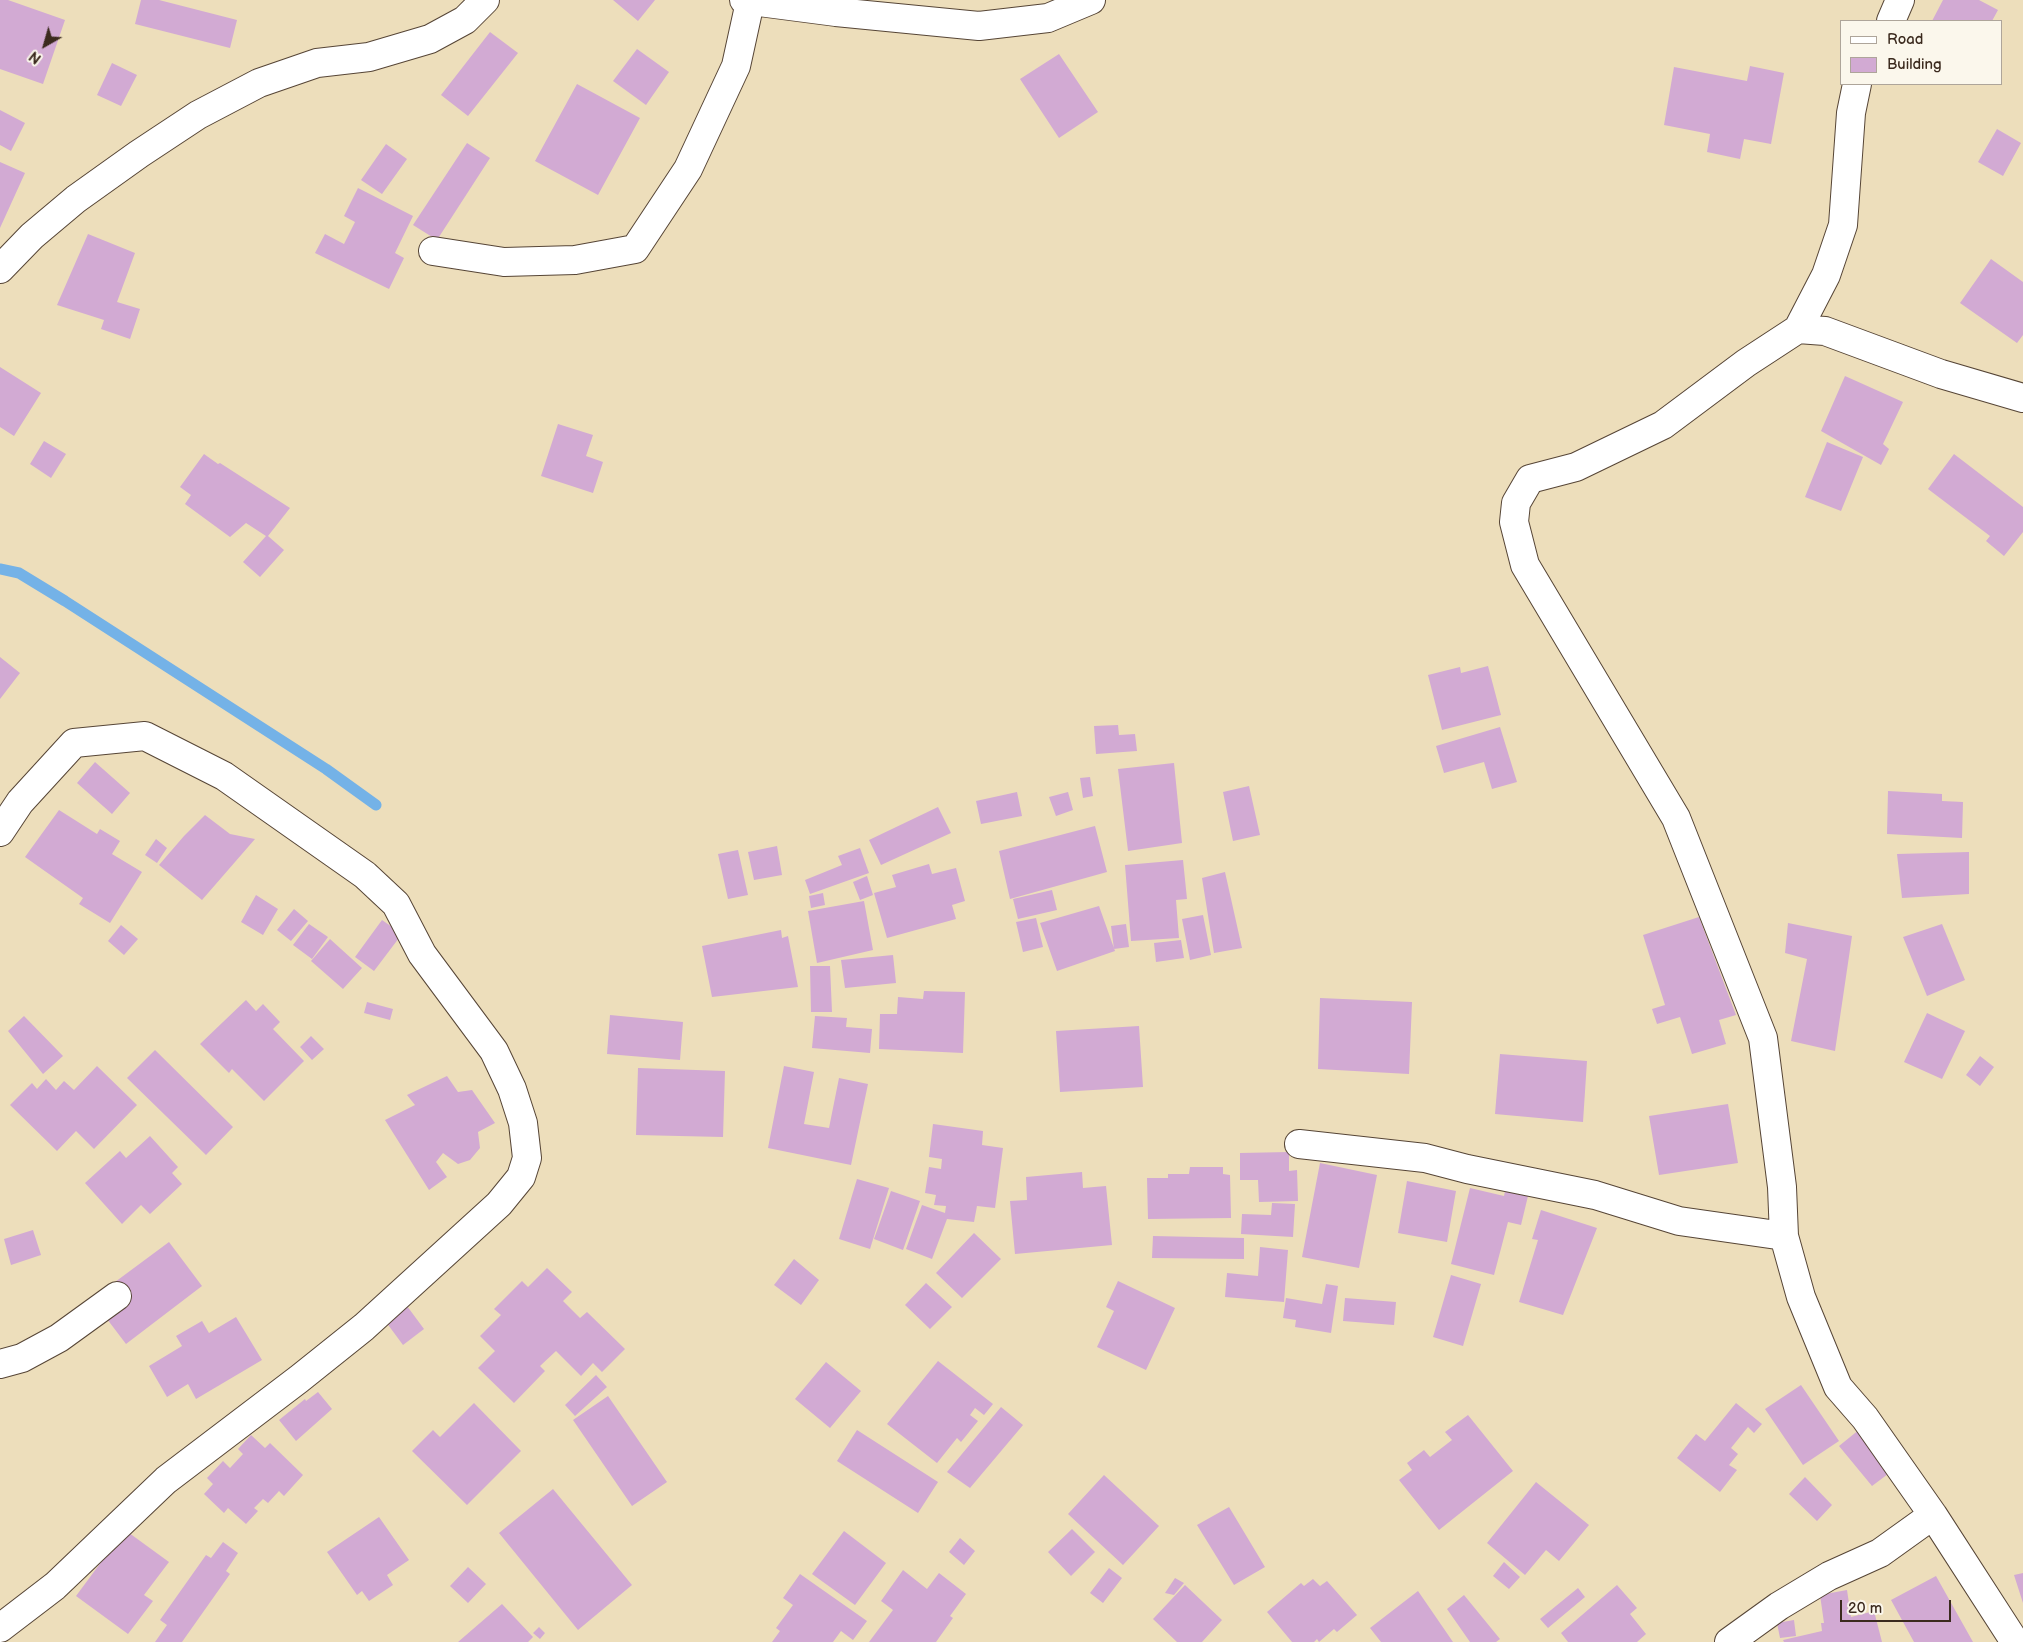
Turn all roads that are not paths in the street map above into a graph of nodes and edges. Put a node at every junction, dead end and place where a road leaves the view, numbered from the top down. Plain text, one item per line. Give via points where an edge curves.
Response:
1 (485, 0) edge
2 (1091, 0) edge
3 (1900, 0) edge
4 (747, 1) edge
5 (1891, 20) edge
6 (1857, 85) edge
7 (433, 251) dead end
8 (0, 269) edge
9 (1798, 329) junction
10 (2023, 398) edge
11 (0, 832) edge
12 (1299, 1144) dead end
13 (1784, 1236) junction
14 (117, 1296) dead end
15 (0, 1364) edge
16 (1933, 1514) junction
17 (0, 1628) edge
18 (1729, 1642) edge
19 (2015, 1642) edge

1 - 8 street via 465,20 430,39 369,57 317,63 259,83 198,115 76,199 32,236
2 - 4 street via 1048,18 978,26
3 - 5 street
4 - 7 street via 736,66 688,169 635,248 575,260 504,262
6 - 9 street via 1851,113 1843,225 1826,275
9 - 10 street via 1826,331 1941,374
9 - 13 street via 1663,425 1576,467 1530,479 1516,503 1514,522 1526,565 1676,818 1763,1038 1782,1187
11 - 17 street via 20,802 74,743 145,736 224,776 365,875 396,904 422,954 494,1051 512,1089 523,1124 527,1158 521,1177 499,1204 364,1327 166,1480 55,1586
12 - 13 street via 1425,1158 1595,1195 1679,1221
13 - 16 street via 1801,1297 1838,1387 1866,1418
14 - 15 street via 59,1338 22,1358
16 - 18 street via 1880,1554 1829,1576 1779,1606
16 - 19 street

